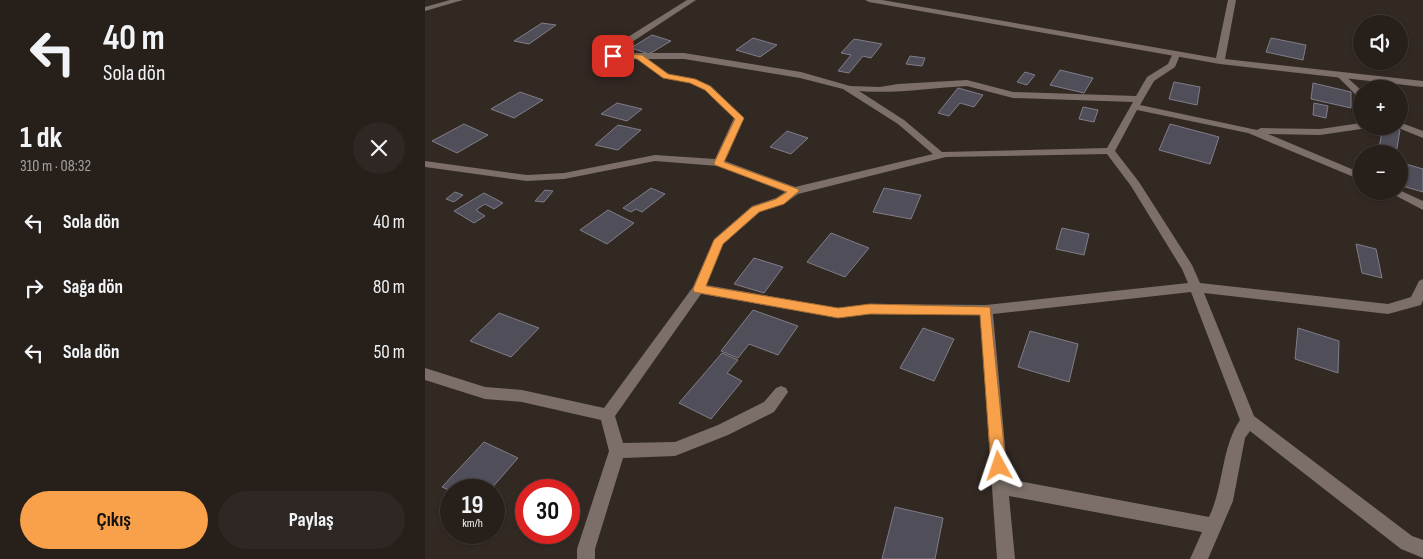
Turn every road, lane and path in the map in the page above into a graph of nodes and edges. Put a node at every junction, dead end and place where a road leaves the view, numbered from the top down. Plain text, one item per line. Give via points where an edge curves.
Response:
1 (459, 0) edge
2 (693, 0) edge
3 (869, 0) edge
4 (1232, 0) edge
5 (425, 9) edge
6 (1176, 55) junction
7 (639, 56) junction
8 (1220, 61) junction
9 (1341, 75) junction
10 (1423, 84) edge
11 (846, 87) junction
12 (1353, 87) edge
13 (1137, 103) junction
14 (1353, 127) edge
15 (1408, 129) edge
16 (1251, 131) junction
17 (1423, 135) edge
18 (1109, 151) junction
19 (940, 155) junction
20 (719, 163) junction
21 (425, 164) edge
22 (1353, 174) edge
23 (795, 191) junction
24 (1408, 199) edge
25 (1423, 206) edge
26 (1423, 284) edge
27 (1194, 287) junction
28 (699, 289) junction
29 (986, 310) junction
30 (425, 374) edge
31 (781, 392) dead end
32 (607, 415) junction
33 (1248, 421) junction
34 (617, 452) junction
35 (1000, 486) junction
36 (1214, 526) junction
37 (1423, 549) edge
38 (586, 559) edge
39 (1006, 559) edge
40 (1199, 559) edge

1 - 5 street
2 - 7 street via 623,44 613,56
3 - 6 street
4 - 8 street
6 - 8 street
6 - 13 street via 1172,65 1150,79
7 - 11 street via 684,56 801,75
7 - 20 street via 666,76 692,81 707,88 739,118
8 - 9 street
9 - 10 street
9 - 12 street
11 - 13 street via 880,90 967,84 1013,95
11 - 19 street via 901,122
13 - 16 street
13 - 18 street
14 - 16 street via 1320,132
15 - 17 street
16 - 22 street
18 - 19 street
18 - 27 street via 1135,184 1187,268
19 - 23 street
20 - 21 street via 655,158 564,176 527,178
20 - 23 street
23 - 28 street via 780,201 756,209 718,242
24 - 25 street
26 - 27 street via 1416,301 1388,309
27 - 29 street
27 - 33 street
28 - 29 street via 838,313 870,309
28 - 32 street
29 - 35 street
30 - 32 street via 485,393 522,396
31 - 34 street via 769,407 675,449
32 - 34 street
33 - 36 street via 1238,436 1225,500
33 - 37 street via 1407,543
34 - 38 street via 586,549
35 - 36 street
35 - 39 street
36 - 40 street

